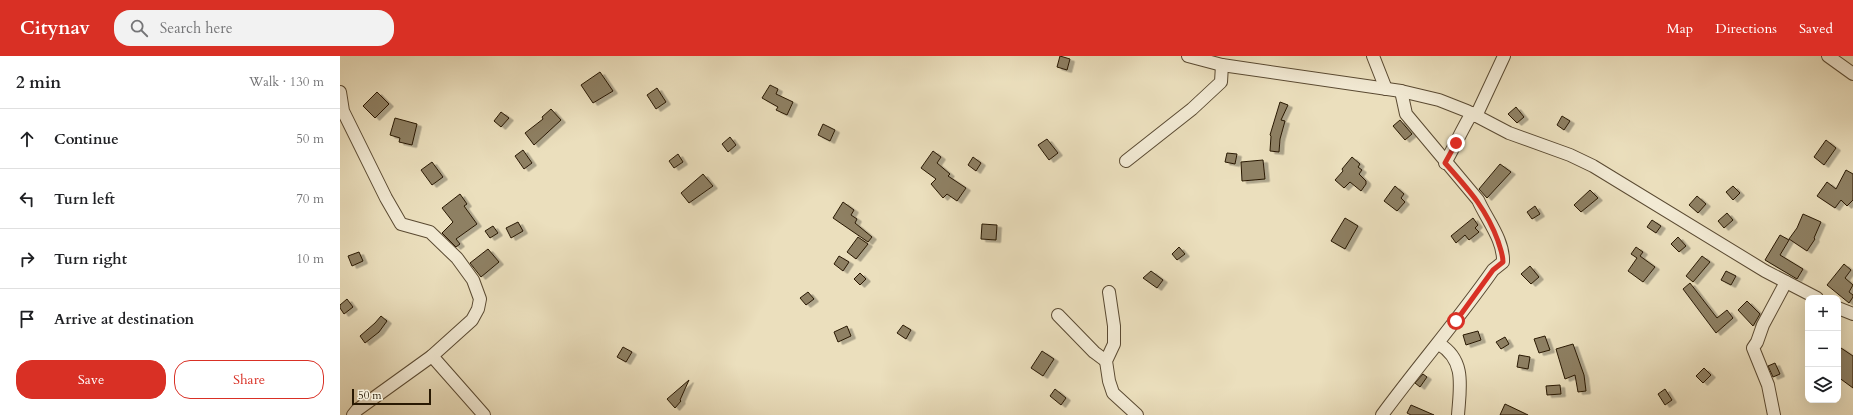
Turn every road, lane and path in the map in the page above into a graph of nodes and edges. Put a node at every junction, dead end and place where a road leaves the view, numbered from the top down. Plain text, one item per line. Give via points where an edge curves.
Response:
1 (1188, 56) edge
2 (1373, 56) edge
3 (1504, 56) edge
4 (1828, 56) edge
5 (1222, 65) junction
6 (1853, 74) edge
7 (1386, 89) junction
8 (1401, 91) junction
9 (340, 92) edge
10 (1474, 114) junction
11 (1126, 161) dead end
12 (1445, 163) junction
13 (1786, 282) junction
14 (1109, 292) dead end
15 (1811, 295) edge
16 (1841, 309) edge
17 (1853, 314) edge
18 (1058, 315) dead end
19 (1439, 344) junction
20 (432, 356) junction
21 (1106, 361) junction
22 (354, 415) edge
23 (484, 415) edge
24 (1137, 415) edge
25 (1382, 415) edge
26 (1458, 415) edge
27 (1774, 415) edge

1 - 5 street
2 - 7 street
3 - 10 street
4 - 6 street
5 - 7 street
5 - 11 street via 1221,82 1192,109
7 - 8 street
8 - 10 street via 1439,100
8 - 12 street via 1406,114
9 - 20 street via 343,111 401,224 430,232 457,258 473,280 478,293 478,309 472,320
10 - 12 street via 1460,131
10 - 13 street via 1509,133 1593,166
12 - 19 street via 1478,200 1491,222 1503,254 1503,262 1493,270
13 - 15 street
13 - 27 street via 1753,348 1768,385
14 - 21 street via 1114,344
16 - 17 street
18 - 21 street
19 - 25 street
19 - 26 street via 1449,350 1457,360 1460,385
20 - 22 street via 357,410
20 - 23 street
21 - 24 street via 1113,393

